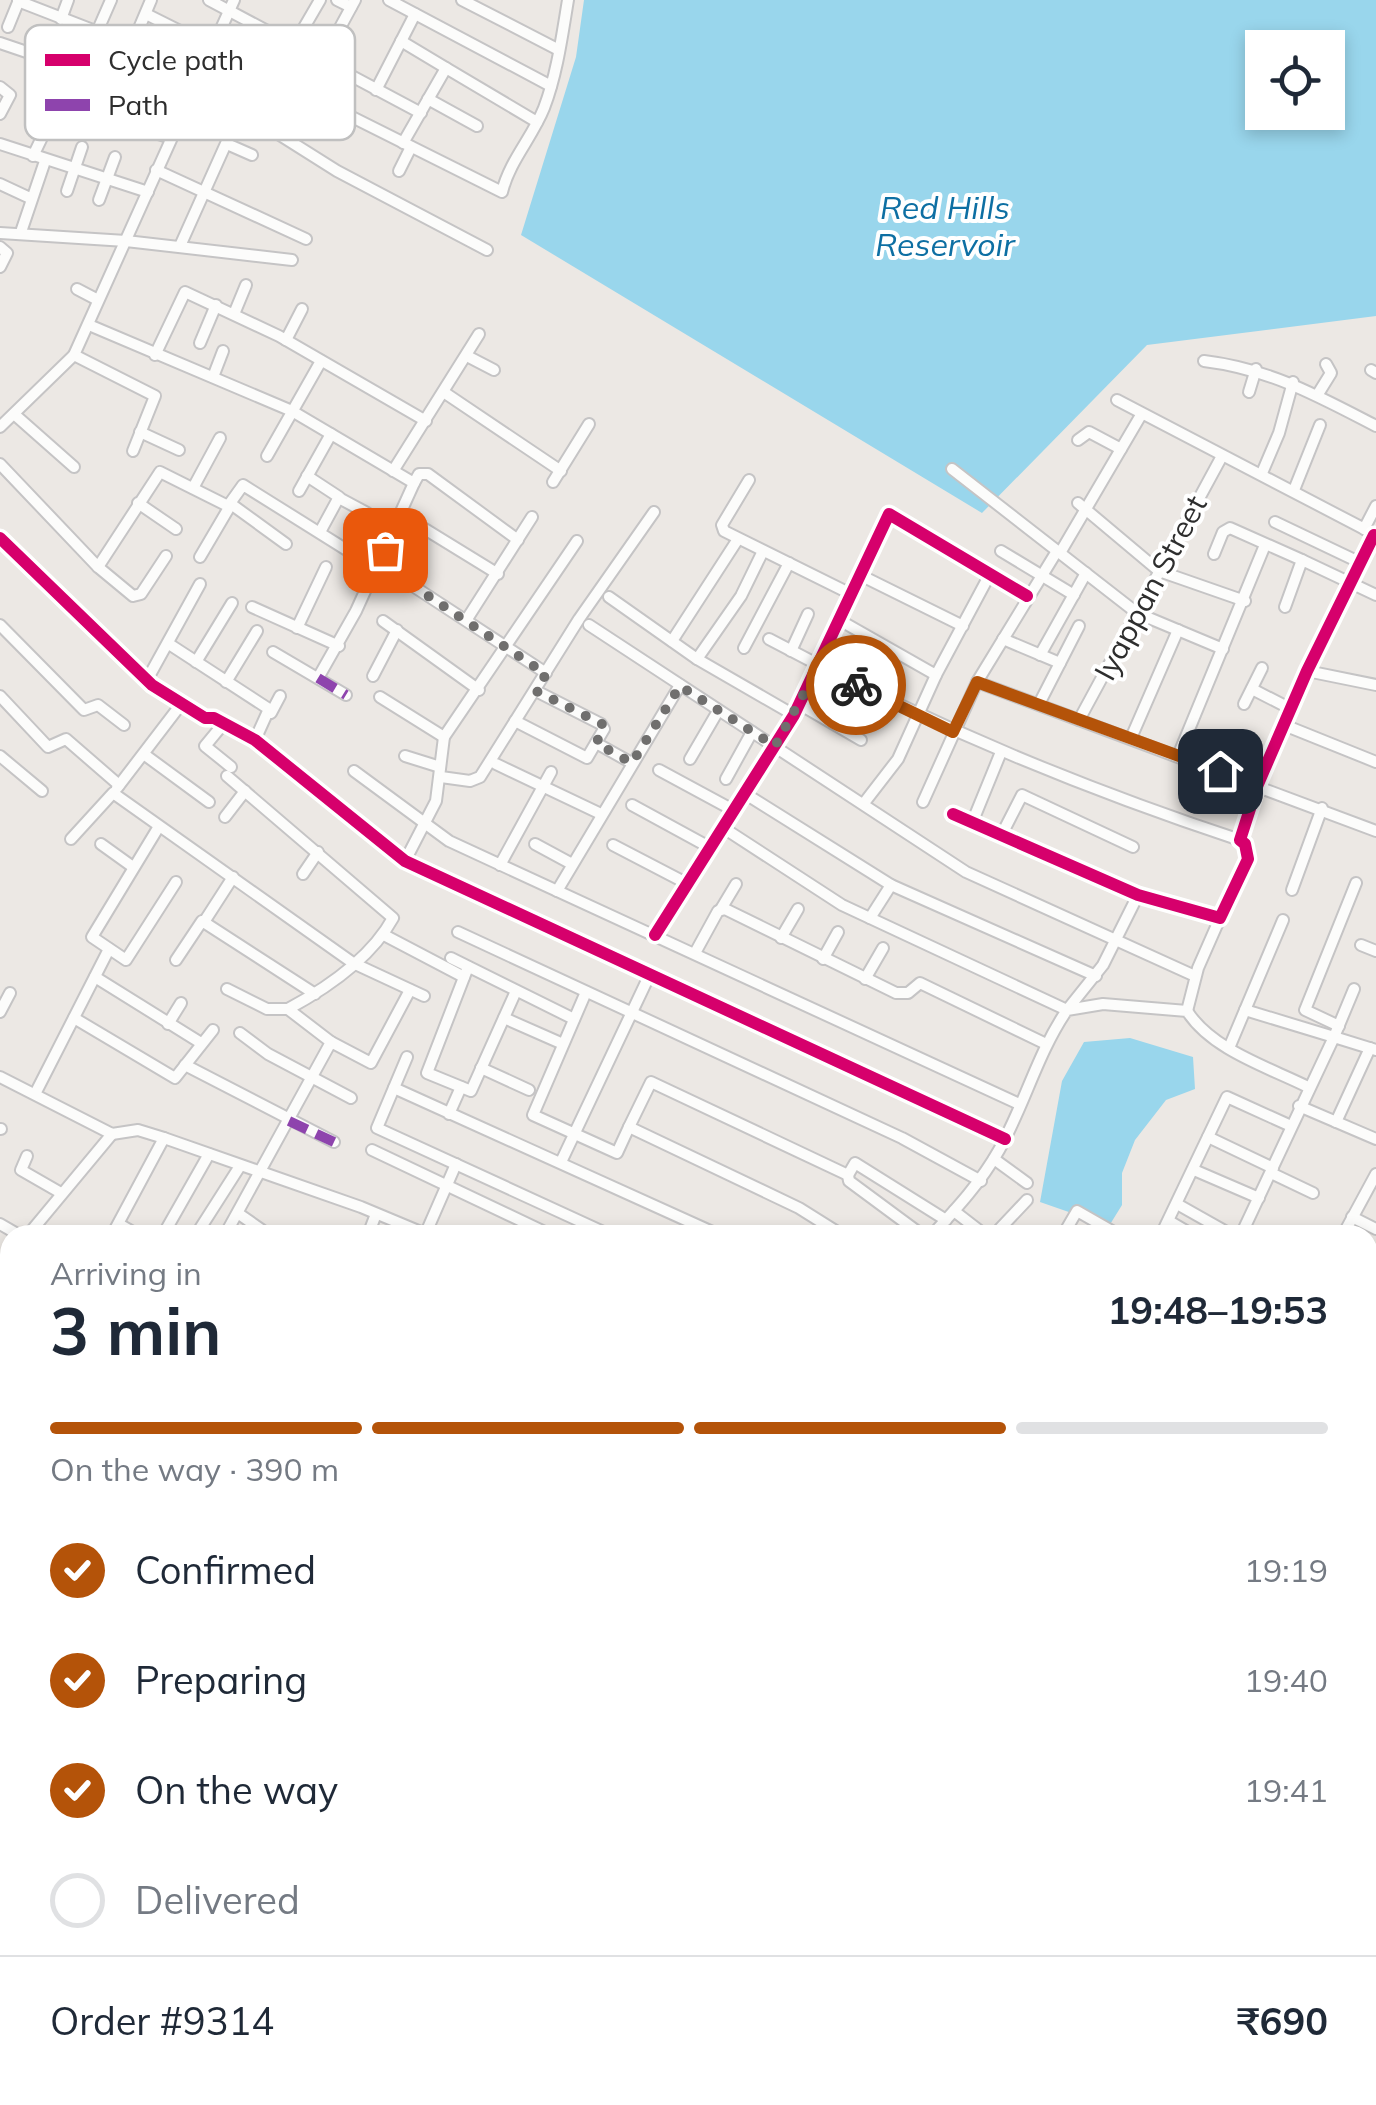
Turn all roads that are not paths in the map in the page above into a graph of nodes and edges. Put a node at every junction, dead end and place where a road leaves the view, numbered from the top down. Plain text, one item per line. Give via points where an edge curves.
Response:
1 (18, 0) edge
2 (68, 0) edge
3 (111, 0) edge
4 (151, 0) edge
5 (209, 0) edge
6 (320, 0) edge
7 (338, 0) edge
8 (388, 0) edge
9 (462, 0) edge
10 (566, 1) edge
11 (353, 4) edge
12 (232, 5) edge
13 (146, 14) junction
14 (415, 14) junction
15 (61, 19) junction
16 (78, 25) edge
17 (100, 25) edge
18 (141, 25) edge
19 (167, 25) edge
20 (266, 25) edge
21 (306, 25) edge
22 (8, 26) dead end
23 (401, 41) junction
24 (0, 43) edge
25 (559, 50) junction
26 (25, 51) edge
27 (446, 68) junction
28 (355, 78) edge
29 (0, 86) edge
30 (551, 86) junction
31 (376, 90) junction
32 (428, 99) junction
33 (421, 113) junction
34 (0, 114) edge
35 (355, 119) edge
36 (537, 122) junction
37 (477, 126) dead end
38 (41, 140) edge
39 (170, 140) edge
40 (229, 140) edge
41 (290, 140) edge
42 (0, 144) edge
43 (227, 144) junction
44 (407, 145) junction
45 (82, 148) dead end
46 (252, 155) dead end
47 (33, 156) junction
48 (115, 158) dead end
49 (45, 162) junction
50 (74, 169) junction
51 (156, 170) junction
52 (399, 171) dead end
53 (107, 178) junction
54 (0, 184) edge
55 (66, 191) dead end
56 (148, 192) junction
57 (204, 192) junction
58 (30, 198) junction
59 (98, 200) dead end
60 (21, 232) junction
61 (0, 233) edge
62 (306, 239) dead end
63 (126, 241) junction
64 (180, 246) junction
65 (0, 247) edge
66 (487, 250) dead end
67 (292, 260) dead end
68 (0, 268) edge
69 (246, 285) dead end
70 (77, 289) dead end
71 (98, 300) junction
72 (216, 305) junction
73 (302, 309) dead end
74 (234, 314) junction
75 (88, 325) junction
76 (479, 334) dead end
77 (286, 340) junction
78 (200, 343) dead end
79 (223, 351) dead end
80 (156, 354) junction
81 (74, 355) junction
82 (467, 356) junction
83 (321, 361) junction
84 (1204, 362) dead end
85 (1326, 364) dead end
86 (1256, 369) junction
87 (494, 370) dead end
88 (212, 377) junction
89 (1293, 382) junction
90 (1250, 392) dead end
91 (445, 393) junction
92 (1318, 394) junction
93 (1117, 400) dead end
94 (292, 412) junction
95 (14, 414) junction
96 (1141, 415) junction
97 (426, 421) junction
98 (588, 424) dead end
99 (1320, 425) dead end
100 (0, 426) edge
101 (1376, 426) edge
102 (140, 432) junction
103 (331, 434) junction
104 (220, 438) dead end
105 (1078, 440) dead end
106 (1121, 449) junction
107 (180, 450) dead end
108 (133, 451) dead end
109 (267, 456) dead end
110 (1222, 456) junction
111 (0, 464) edge
112 (74, 467) dead end
113 (952, 469) dead end
114 (393, 471) junction
115 (561, 471) junction
116 (1262, 473) junction
117 (307, 476) junction
118 (750, 480) dead end
119 (554, 482) dead end
120 (414, 483) junction
121 (193, 488) junction
122 (1294, 490) junction
123 (299, 491) dead end
124 (339, 498) junction
125 (138, 504) junction
126 (230, 505) junction
127 (1082, 506) junction
128 (1376, 506) edge
129 (366, 512) dead end
130 (654, 512) dead end
131 (402, 515) junction
132 (532, 517) dead end
133 (1275, 522) dead end
134 (176, 530) dead end
135 (320, 532) junction
136 (1372, 533) edge
137 (0, 538) edge
138 (518, 540) junction
139 (738, 540) junction
140 (576, 541) dead end
141 (286, 544) dead end
142 (1266, 544) junction
143 (763, 551) junction
144 (1001, 551) dead end
145 (1059, 552) junction
146 (1214, 554) dead end
147 (166, 556) dead end
148 (358, 556) dead end
149 (382, 556) junction
150 (200, 557) dead end
151 (1302, 560) junction
152 (789, 563) junction
153 (1361, 564) junction
154 (98, 567) junction
155 (326, 567) dead end
156 (1160, 571) junction
157 (1086, 573) junction
158 (498, 574) junction
159 (990, 574) junction
160 (862, 576) junction
161 (1040, 576) junction
162 (200, 584) dead end
163 (1351, 584) junction
164 (853, 594) junction
165 (1074, 595) junction
166 (1376, 595) edge
167 (1027, 596) junction
168 (609, 597) dead end
169 (1245, 600) junction
170 (232, 603) dead end
171 (1286, 606) dead end
172 (252, 607) dead end
173 (1137, 613) junction
174 (808, 614) dead end
175 (383, 620) dead end
176 (467, 620) junction
177 (841, 622) junction
178 (0, 626) edge
179 (589, 626) dead end
180 (962, 626) junction
181 (1079, 626) dead end
182 (297, 628) junction
183 (397, 630) junction
184 (1178, 630) junction
185 (258, 631) dead end
186 (769, 639) dead end
187 (1003, 639) junction
188 (672, 641) junction
189 (168, 644) junction
190 (338, 646) junction
191 (507, 648) junction
192 (744, 648) dead end
193 (1224, 649) junction
194 (792, 651) junction
195 (274, 652) dead end
196 (1040, 655) junction
197 (697, 660) junction
198 (196, 662) junction
199 (1060, 663) junction
200 (819, 666) junction
201 (1262, 668) dead end
202 (1307, 671) junction
203 (546, 674) junction
204 (936, 675) junction
205 (373, 676) dead end
206 (318, 678) junction
207 (147, 680) junction
208 (226, 682) junction
209 (977, 682) junction
210 (1376, 685) edge
211 (680, 686) junction
212 (1252, 689) junction
213 (480, 690) junction
214 (536, 691) junction
215 (346, 695) dead end
216 (0, 696) edge
217 (280, 696) dead end
218 (380, 697) dead end
219 (182, 703) junction
220 (1039, 704) junction
221 (1244, 704) dead end
222 (1291, 708) junction
223 (796, 709) junction
224 (718, 711) junction
225 (271, 714) junction
226 (918, 717) junction
227 (516, 720) junction
228 (1080, 720) junction
229 (224, 723) junction
230 (124, 725) dead end
231 (1284, 725) junction
232 (752, 732) junction
233 (953, 732) junction
234 (444, 736) junction
235 (1131, 738) junction
236 (255, 740) junction
237 (861, 740) dead end
238 (596, 743) junction
239 (775, 746) junction
240 (1000, 752) junction
241 (145, 754) junction
242 (0, 756) edge
243 (404, 756) dead end
244 (1178, 756) junction
245 (690, 758) dead end
246 (1376, 762) edge
247 (632, 763) junction
248 (496, 764) dead end
249 (659, 770) dead end
250 (354, 771) dead end
251 (439, 772) junction
252 (551, 772) dead end
253 (726, 778) dead end
254 (1258, 784) junction
255 (543, 787) junction
256 (116, 789) junction
257 (42, 791) dead end
258 (245, 791) junction
259 (744, 793) junction
260 (208, 802) dead end
261 (923, 802) dead end
262 (864, 803) junction
263 (632, 806) dead end
264 (1322, 808) junction
265 (733, 810) junction
266 (601, 814) junction
267 (953, 814) dead end
268 (224, 817) dead end
269 (972, 823) junction
270 (424, 825) junction
271 (722, 827) junction
272 (158, 828) junction
273 (1376, 830) edge
274 (1001, 836) junction
275 (71, 839) dead end
276 (1240, 840) junction
277 (101, 844) dead end
278 (536, 844) dead end
279 (613, 845) dead end
280 (709, 847) junction
281 (1133, 847) dead end
282 (318, 852) junction
283 (405, 860) junction
284 (572, 864) junction
285 (500, 865) junction
286 (133, 867) junction
287 (304, 874) dead end
288 (232, 877) junction
289 (176, 882) dead end
290 (686, 883) junction
291 (1356, 883) dead end
292 (736, 884) dead end
293 (891, 885) junction
294 (1292, 890) dead end
295 (557, 891) junction
296 (1138, 896) junction
297 (722, 909) junction
298 (798, 909) dead end
299 (870, 918) junction
300 (1220, 918) junction
301 (1283, 920) dead end
302 (204, 922) junction
303 (458, 932) dead end
304 (838, 932) dead end
305 (384, 935) junction
306 (655, 935) junction
307 (781, 938) junction
308 (1117, 940) junction
309 (1361, 945) dead end
310 (883, 948) dead end
311 (109, 949) junction
312 (1376, 950) edge
313 (696, 953) junction
314 (451, 958) dead end
315 (823, 959) junction
316 (176, 960) dead end
317 (354, 963) junction
318 (466, 972) junction
319 (650, 974) junction
320 (1096, 976) junction
321 (1196, 976) junction
322 (95, 977) junction
323 (866, 979) junction
324 (227, 989) dead end
325 (1354, 989) dead end
326 (410, 990) junction
327 (516, 991) junction
328 (586, 992) junction
329 (10, 993) dead end
330 (315, 994) junction
331 (424, 996) dead end
332 (181, 1003) dead end
333 (288, 1009) junction
334 (1067, 1010) junction
335 (1246, 1010) junction
336 (1187, 1011) junction
337 (0, 1012) edge
338 (632, 1013) junction
339 (74, 1018) junction
340 (504, 1018) junction
341 (574, 1018) junction
342 (168, 1024) junction
343 (213, 1030) dead end
344 (1337, 1032) junction
345 (240, 1034) dead end
346 (332, 1042) junction
347 (201, 1043) junction
348 (1044, 1043) junction
349 (563, 1044) junction
350 (1229, 1048) junction
351 (1373, 1050) edge
352 (407, 1057) dead end
353 (185, 1064) junction
354 (481, 1068) junction
355 (312, 1076) junction
356 (0, 1077) edge
357 (460, 1087) junction
358 (1308, 1087) junction
359 (394, 1088) junction
360 (529, 1090) dead end
361 (35, 1094) junction
362 (350, 1098) dead end
363 (1019, 1104) junction
364 (1299, 1106) junction
365 (449, 1114) junction
366 (288, 1120) junction
367 (1336, 1122) junction
368 (1291, 1126) junction
369 (630, 1127) junction
370 (112, 1134) junction
371 (573, 1135) junction
372 (164, 1138) junction
373 (1208, 1138) junction
374 (1005, 1139) junction
375 (1376, 1139) edge
376 (334, 1142) dead end
377 (372, 1150) dead end
378 (209, 1154) junction
379 (27, 1156) dead end
380 (994, 1159) junction
381 (561, 1162) junction
382 (456, 1164) junction
383 (240, 1166) junction
384 (1194, 1170) junction
385 (1272, 1171) junction
386 (258, 1172) junction
387 (1376, 1174) edge
388 (848, 1175) junction
389 (981, 1181) junction
390 (1027, 1183) dead end
391 (446, 1186) junction
392 (1313, 1193) dead end
393 (61, 1194) junction
394 (1259, 1198) junction
395 (1027, 1200) dead end
396 (1177, 1204) junction
397 (238, 1214) junction
398 (376, 1214) junction
399 (950, 1216) junction
400 (1352, 1218) junction
401 (1168, 1221) junction
402 (120, 1224) edge
403 (36, 1225) edge
404 (169, 1225) edge
405 (202, 1225) edge
406 (232, 1225) edge
407 (254, 1225) edge
408 (372, 1225) edge
409 (402, 1225) edge
410 (430, 1225) edge
411 (530, 1225) edge
412 (588, 1225) edge
413 (697, 1225) edge
414 (825, 1225) edge
415 (908, 1225) edge
416 (941, 1225) edge
417 (967, 1225) edge
418 (1003, 1225) edge
419 (1068, 1225) edge
420 (1101, 1225) edge
421 (1166, 1225) edge
422 (1175, 1225) edge
423 (1214, 1225) edge
424 (1246, 1225) edge
425 (1348, 1225) edge
426 (1369, 1225) edge

1 - 15 street
1 - 22 street
2 - 15 street
3 - 17 street
4 - 13 street
5 - 12 street
6 - 21 street
7 - 11 street
8 - 14 street
9 - 25 street
10 - 25 street
12 - 20 street
13 - 18 street
13 - 19 street
14 - 23 street
14 - 30 street
15 - 16 street
23 - 27 street
23 - 31 street
24 - 26 street
25 - 30 street
27 - 32 street
27 - 36 street
28 - 31 street
29 - 34 street via 10,95
30 - 36 street
31 - 33 street
32 - 33 street
32 - 37 street
33 - 44 street
35 - 44 street
36 - 44 street via 502,192
38 - 47 street
39 - 51 street
40 - 43 street
41 - 66 street
42 - 47 street
43 - 46 street
43 - 57 street
44 - 52 street
45 - 50 street
47 - 49 street
48 - 53 street
49 - 50 street
49 - 58 street
50 - 53 street
50 - 55 street
51 - 56 street
51 - 57 street
53 - 56 street
53 - 59 street
54 - 58 street
56 - 63 street
57 - 62 street
57 - 64 street
58 - 60 street
60 - 61 street
60 - 63 street
63 - 64 street
63 - 71 street
64 - 67 street
65 - 68 street via 7,253
69 - 74 street
70 - 71 street
71 - 75 street
72 - 74 street
72 - 78 street
72 - 80 street via 185,292
73 - 77 street
74 - 77 street
75 - 80 street
75 - 81 street
76 - 82 street
77 - 83 street
79 - 88 street
80 - 88 street
81 - 95 street
81 - 102 street via 155,396
82 - 87 street
82 - 91 street
83 - 94 street
83 - 97 street
84 - 86 street
85 - 92 street via 1331,373
86 - 89 street
86 - 90 street
88 - 94 street
89 - 92 street
89 - 116 street
91 - 97 street
91 - 115 street
92 - 101 street
93 - 96 street
94 - 103 street
94 - 109 street
95 - 100 street
95 - 112 street
96 - 106 street
96 - 110 street
97 - 114 street
98 - 115 street
99 - 122 street
102 - 107 street
102 - 108 street
103 - 114 street
103 - 117 street
104 - 121 street
105 - 106 street via 1089,432
106 - 127 street
110 - 116 street
110 - 156 street, Iyappan Street
111 - 154 street
113 - 145 street
114 - 120 street
115 - 119 street
116 - 122 street
117 - 123 street
117 - 124 street
118 - 139 street via 722,525
120 - 131 street
120 - 138 street via 418,474 428,474
121 - 125 street via 160,472
121 - 126 street
122 - 136 street
124 - 129 street
124 - 135 street
125 - 134 street
125 - 154 street
126 - 135 street via 244,485
126 - 141 street
126 - 150 street
127 - 145 street
127 - 156 street
128 - 136 street
130 - 203 street
131 - 149 street
131 - 158 street
132 - 138 street
133 - 153 street
135 - 148 street
136 - 153 street
137 - 207 street
138 - 158 street
139 - 143 street
139 - 188 street
140 - 191 street
142 - 146 street via 1226,528
142 - 151 street
142 - 169 street
143 - 152 street
143 - 197 street
144 - 161 street
145 - 157 street
145 - 161 street
147 - 154 street via 137,596
149 - 176 street via 400,565 404,580
149 - 190 street
151 - 163 street
151 - 171 street
152 - 164 street
152 - 192 street
153 - 163 street
155 - 182 street
156 - 169 street
156 - 173 street, Iyappan Street
157 - 165 street
157 - 173 street
158 - 176 street
159 - 160 street via 891,513
159 - 167 street
159 - 180 street
160 - 164 street
160 - 180 street
161 - 165 street
161 - 167 street
162 - 189 street
163 - 166 street
163 - 202 street
164 - 177 street
165 - 196 street
167 - 187 street
168 - 188 street
169 - 193 street
170 - 198 street
172 - 182 street
173 - 184 street
173 - 228 street, Iyappan Street
174 - 194 street
175 - 183 street
176 - 191 street
177 - 200 street
177 - 204 street
178 - 230 street via 84,710 98,705
179 - 211 street
180 - 204 street
181 - 199 street
182 - 190 street
183 - 205 street
183 - 213 street
184 - 193 street
184 - 235 street
185 - 208 street
186 - 194 street
187 - 196 street
187 - 209 street
188 - 197 street
189 - 198 street
189 - 207 street
190 - 206 street
191 - 203 street
191 - 213 street
193 - 244 street
194 - 200 street
195 - 206 street
196 - 199 street
197 - 223 street
198 - 208 street
199 - 220 street
200 - 223 street
200 - 226 street
201 - 212 street
202 - 210 street
202 - 222 street
203 - 214 street
204 - 226 street
206 - 215 street
207 - 219 street
208 - 225 street
209 - 220 street
209 - 233 street
211 - 224 street
211 - 247 street
212 - 221 street
212 - 222 street
213 - 234 street
214 - 227 street
214 - 238 street via 602,724
216 - 256 street via 48,746 66,739
217 - 225 street
218 - 234 street
219 - 229 street
219 - 241 street
220 - 228 street
222 - 231 street
223 - 237 street
223 - 239 street
224 - 232 street
224 - 245 street
225 - 236 street
226 - 233 street
226 - 262 street via 898,760
227 - 238 street via 586,758
227 - 251 street via 480,777 470,781
228 - 235 street
229 - 236 street
229 - 258 street via 205,746
231 - 246 street
231 - 254 street
232 - 239 street
232 - 253 street
233 - 240 street
233 - 261 street
234 - 251 street
235 - 244 street
236 - 283 street
238 - 247 street
239 - 259 street
239 - 262 street
240 - 269 street
240 - 276 street
241 - 256 street
241 - 260 street
242 - 257 street
243 - 251 street
244 - 254 street
247 - 266 street
248 - 255 street
249 - 265 street
250 - 270 street
251 - 270 street
252 - 255 street
254 - 264 street
254 - 276 street
255 - 266 street
255 - 285 street
256 - 272 street
256 - 275 street
258 - 268 street
258 - 282 street
259 - 265 street
259 - 293 street
262 - 308 street via 966,872
263 - 280 street
264 - 273 street
264 - 294 street
265 - 271 street
266 - 284 street
267 - 269 street
269 - 274 street
270 - 283 street
270 - 285 street
271 - 280 street
271 - 299 street
272 - 286 street
272 - 288 street
274 - 281 street via 1022,796
274 - 296 street
276 - 300 street via 1248,859
277 - 286 street
278 - 284 street
279 - 290 street
280 - 290 street
282 - 287 street
282 - 305 street via 391,912
283 - 319 street
284 - 295 street
285 - 295 street
286 - 311 street via 92,936
288 - 302 street
288 - 317 street
289 - 311 street via 126,960
290 - 306 street
291 - 344 street via 1305,1010
292 - 297 street
293 - 299 street
293 - 320 street
295 - 306 street
296 - 300 street
296 - 308 street
297 - 307 street
297 - 313 street
298 - 307 street
299 - 334 street
300 - 321 street
301 - 335 street
302 - 316 street
302 - 330 street
303 - 328 street
304 - 315 street
305 - 317 street
305 - 318 street
306 - 313 street
307 - 315 street
308 - 320 street
308 - 321 street
309 - 312 street
310 - 323 street
311 - 322 street
313 - 363 street
314 - 318 street
315 - 323 street
317 - 326 street
317 - 330 street
318 - 327 street
318 - 357 street via 427,1073
319 - 338 street
319 - 374 street
320 - 334 street
321 - 336 street
322 - 339 street
322 - 342 street
323 - 348 street via 902,994 920,983
324 - 333 street via 267,1009
325 - 344 street
326 - 331 street
326 - 346 street via 371,1063
327 - 340 street
327 - 341 street
328 - 338 street
328 - 341 street
329 - 337 street
330 - 333 street
332 - 342 street
333 - 346 street
334 - 336 street via 1103,1004
334 - 348 street
335 - 344 street
335 - 350 street
336 - 350 street via 1196,1026
338 - 371 street
338 - 389 street
339 - 353 street via 175,1078
339 - 361 street
340 - 349 street
340 - 354 street
341 - 349 street
342 - 347 street
343 - 347 street
344 - 351 street
344 - 358 street
345 - 355 street
346 - 355 street
347 - 353 street
348 - 363 street
349 - 371 street via 532,1115
350 - 358 street
351 - 367 street
352 - 359 street
353 - 366 street
354 - 357 street via 471,1091
354 - 360 street
355 - 362 street
355 - 366 street
356 - 361 street
357 - 365 street
358 - 364 street
359 - 365 street
359 - 382 street via 377,1128
361 - 370 street
363 - 374 street
364 - 367 street
364 - 368 street
365 - 381 street
366 - 376 street
366 - 386 street
367 - 375 street
368 - 373 street via 1228,1097
368 - 385 street
369 - 371 street via 617,1153
369 - 388 street via 651,1082
369 - 414 street
370 - 372 street via 138,1130
370 - 393 street
371 - 381 street
372 - 378 street
372 - 402 street
373 - 384 street
373 - 385 street
374 - 380 street
377 - 391 street
378 - 383 street
378 - 404 street
379 - 393 street via 21,1170
380 - 389 street
380 - 390 street
381 - 413 street
382 - 391 street
382 - 412 street
383 - 386 street
383 - 405 street
384 - 394 street
384 - 396 street
385 - 392 street
385 - 394 street
386 - 397 street
386 - 398 street
387 - 400 street
388 - 399 street via 855,1163
388 - 415 street
389 - 399 street
391 - 410 street
391 - 411 street
393 - 403 street
394 - 424 street
395 - 418 street
396 - 401 street
396 - 423 street
397 - 406 street
397 - 407 street
398 - 408 street
398 - 409 street
399 - 416 street
399 - 417 street
400 - 425 street
400 - 426 street
401 - 421 street
401 - 422 street
419 - 420 street via 1076,1211

